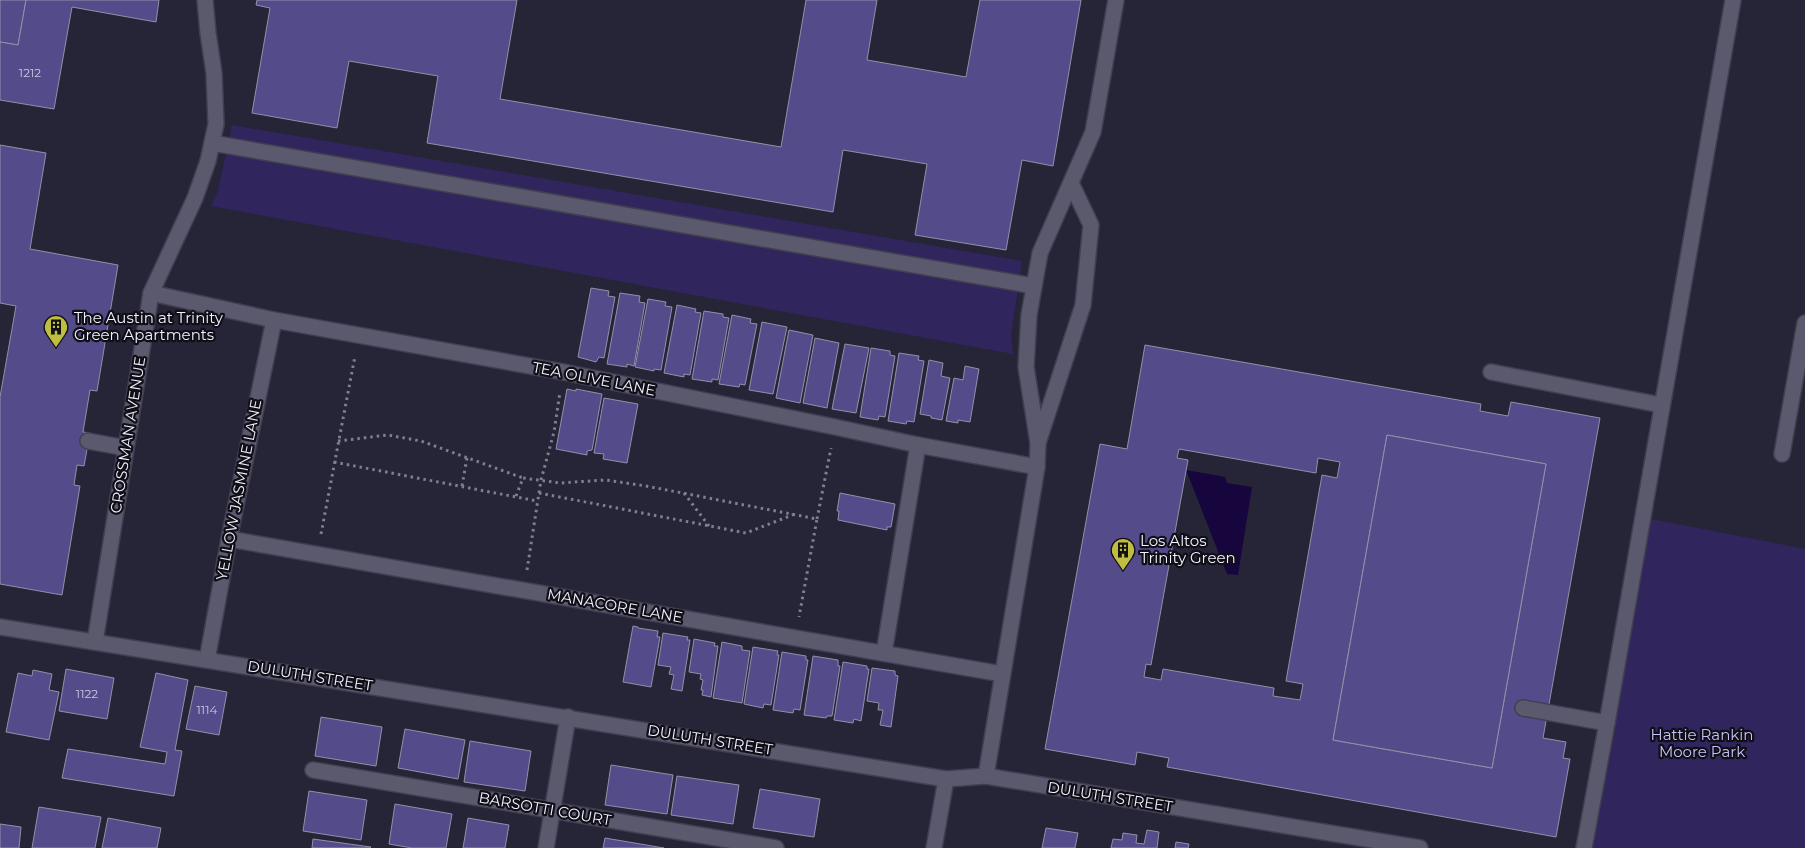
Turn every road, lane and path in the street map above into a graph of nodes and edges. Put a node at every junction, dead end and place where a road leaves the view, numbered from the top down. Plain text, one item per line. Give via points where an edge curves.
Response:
1 (205, 0) edge
2 (1116, 0) edge
3 (1733, 0) edge
4 (212, 144) junction
5 (1071, 183) junction
6 (1034, 286) junction
7 (151, 293) junction
8 (274, 320) junction
9 (1805, 323) edge
10 (359, 335) junction
11 (563, 372) junction
12 (1490, 372) dead end
13 (1662, 405) junction
14 (835, 426) junction
15 (88, 441) dead end
16 (338, 441) junction
17 (1038, 443) junction
18 (918, 445) junction
19 (126, 448) junction
20 (1782, 454) dead end
21 (467, 458) junction
22 (334, 462) junction
23 (1037, 467) junction
24 (523, 478) junction
25 (541, 480) junction
26 (462, 486) junction
27 (539, 493) junction
28 (683, 493) junction
29 (516, 496) junction
30 (537, 500) junction
31 (795, 514) junction
32 (817, 519) junction
33 (710, 526) junction
34 (229, 539) junction
35 (317, 554) junction
36 (524, 590) junction
37 (0, 627) edge
38 (796, 638) junction
39 (95, 642) junction
40 (884, 653) junction
41 (206, 660) junction
42 (1002, 674) junction
43 (1523, 708) dead end
44 (568, 717) junction
45 (1607, 723) junction
46 (313, 770) dead end
47 (986, 776) junction
48 (946, 778) junction
49 (553, 810) junction
50 (546, 848) edge
51 (776, 848) edge
52 (934, 848) edge
53 (1420, 848) edge
54 (1584, 848) edge

1 - 4 street, CROSSMAN AVENUE via 214,73 216,124
2 - 5 street via 1093,132
3 - 13 street
4 - 6 street
4 - 7 street, CROSSMAN AVENUE via 194,198
5 - 6 street via 1040,252
5 - 17 street via 1090,225 1083,305
6 - 17 street via 1026,368
7 - 8 street, TEA OLIVE LANE
7 - 19 street, CROSSMAN AVENUE
8 - 10 street, TEA OLIVE LANE
8 - 34 street, YELLOW JASMINE LANE
9 - 20 street
10 - 11 street, TEA OLIVE LANE
10 - 16 path
11 - 14 street, TEA OLIVE LANE
11 - 25 path via 554,432
12 - 13 street
13 - 45 street
14 - 18 street, TEA OLIVE LANE
14 - 32 path
15 - 19 street
16 - 21 path via 388,435 421,441
16 - 22 path
17 - 23 street
18 - 23 street, TEA OLIVE LANE
18 - 40 street
19 - 39 street, CROSSMAN AVENUE
21 - 24 path
21 - 26 path
22 - 26 path
22 - 35 path
23 - 42 street
24 - 25 path
24 - 29 path
25 - 27 path
25 - 28 path via 560,483 606,480
26 - 29 path
27 - 30 path
27 - 33 path
28 - 31 path
28 - 33 path
29 - 30 path
30 - 36 path
31 - 32 path
31 - 33 path via 746,533
32 - 38 path
34 - 35 street, MANACORE LANE
34 - 41 street, YELLOW JASMINE LANE
35 - 36 street, MANACORE LANE
36 - 38 street, MANACORE LANE
37 - 39 street, DULUTH STREET
38 - 40 street, MANACORE LANE
39 - 41 street, DULUTH STREET
40 - 42 street, MANACORE LANE
41 - 44 street, DULUTH STREET
42 - 47 street
43 - 45 street
44 - 48 street, DULUTH STREET
44 - 49 street
45 - 54 street
46 - 49 street, BARSOTTI COURT
47 - 48 street, DULUTH STREET
47 - 53 street, DULUTH STREET
48 - 52 street
49 - 50 street
49 - 51 street, BARSOTTI COURT

